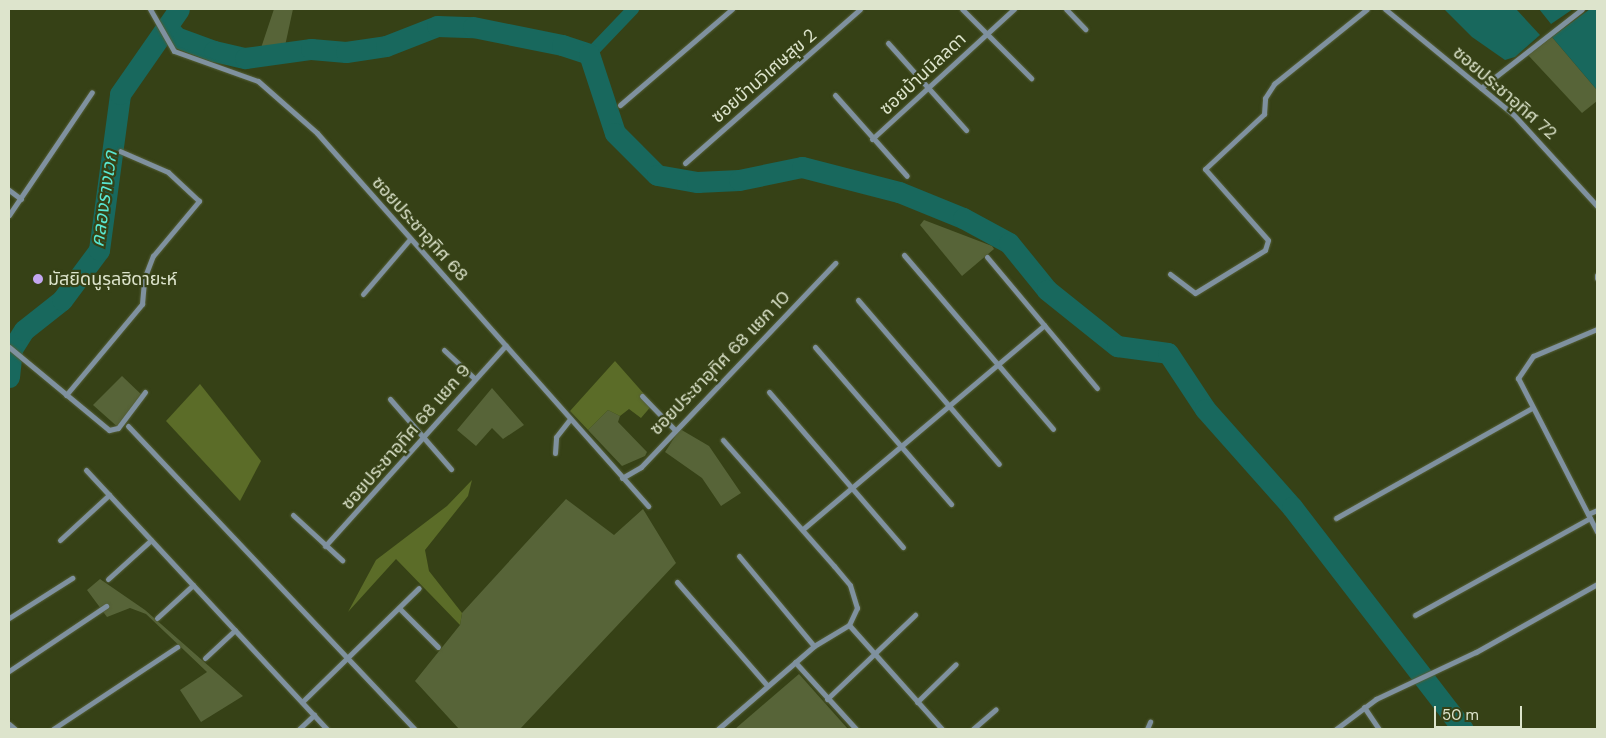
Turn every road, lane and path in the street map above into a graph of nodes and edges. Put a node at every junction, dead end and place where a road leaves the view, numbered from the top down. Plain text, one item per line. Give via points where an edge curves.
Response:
1 (150, 9) edge
2 (732, 9) edge
3 (860, 9) edge
4 (962, 9) edge
5 (1014, 9) edge
6 (1066, 9) edge
7 (1367, 9) edge
8 (1385, 9) edge
9 (1582, 9) edge
10 (1085, 29) dead end
11 (986, 35) junction
12 (888, 43) dead end
13 (1031, 78) dead end
14 (927, 88) junction
15 (1481, 88) junction
16 (92, 92) dead end
17 (835, 95) dead end
18 (620, 105) dead end
19 (966, 130) dead end
20 (872, 139) junction
21 (120, 151) dead end
22 (685, 163) dead end
23 (907, 176) dead end
24 (9, 190) edge
25 (21, 199) junction
26 (1597, 206) edge
27 (9, 215) edge
28 (410, 239) junction
29 (904, 255) dead end
30 (987, 257) dead end
31 (835, 263) dead end
32 (1170, 274) dead end
33 (363, 294) dead end
34 (858, 300) dead end
35 (1044, 325) junction
36 (1597, 329) edge
37 (506, 345) junction
38 (9, 347) edge
39 (815, 347) dead end
40 (444, 350) dead end
41 (997, 364) junction
42 (475, 379) junction
43 (1097, 388) dead end
44 (145, 392) dead end
45 (769, 392) dead end
46 (66, 395) junction
47 (642, 396) dead end
48 (390, 400) dead end
49 (948, 405) junction
50 (1532, 408) junction
51 (570, 419) junction
52 (128, 426) dead end
53 (1052, 428) dead end
54 (674, 429) junction
55 (423, 435) junction
56 (724, 440) dead end
57 (902, 444) junction
58 (555, 453) dead end
59 (999, 464) dead end
60 (451, 469) dead end
61 (86, 470) dead end
62 (622, 478) junction
63 (852, 486) junction
64 (109, 494) junction
65 (951, 504) dead end
66 (648, 506) dead end
67 (1597, 510) edge
68 (293, 515) dead end
69 (1589, 516) junction
70 (1336, 518) dead end
71 (803, 529) junction
72 (1597, 532) edge
73 (60, 540) dead end
74 (151, 540) junction
75 (325, 546) junction
76 (902, 547) dead end
77 (739, 556) dead end
78 (342, 560) dead end
79 (72, 578) dead end
80 (108, 580) dead end
81 (677, 582) dead end
82 (1597, 584) edge
83 (193, 585) junction
84 (419, 588) dead end
85 (106, 606) dead end
86 (399, 608) junction
87 (915, 615) dead end
88 (1415, 615) dead end
89 (9, 618) edge
90 (157, 618) dead end
91 (849, 625) junction
92 (235, 630) junction
93 (814, 646) junction
94 (177, 647) dead end
95 (438, 647) dead end
96 (873, 655) junction
97 (348, 656) junction
98 (205, 658) dead end
99 (795, 662) junction
100 (956, 664) dead end
101 (9, 671) edge
102 (767, 685) junction
103 (827, 698) junction
104 (302, 702) junction
105 (917, 702) junction
106 (1364, 707) junction
107 (996, 709) dead end
108 (314, 715) junction
109 (1150, 722) dead end
110 (9, 724) edge
111 (15, 729) edge
112 (53, 729) edge
113 (299, 729) edge
114 (327, 729) edge
115 (415, 729) edge
116 (718, 729) edge
117 (856, 729) edge
118 (942, 729) edge
119 (973, 729) edge
120 (1147, 729) edge
121 (1336, 729) edge
122 (1379, 729) edge

1 - 28 street, ซอยประชาอุทิศ 68 via 168,46 269,88 316,133
2 - 18 street
3 - 22 street, ซอยบ้านวิเศษสุข 2
4 - 11 street
5 - 11 street, ซอยบ้านนิลลดา
6 - 10 street
7 - 32 street via 1274,84 1265,98 1264,114 1205,169 1268,240 1265,250 1195,293
8 - 15 street, ซอยประชาอุทิศ 72
9 - 15 street
11 - 13 street
11 - 14 street, ซอยบ้านนิลลดา
12 - 14 street
14 - 19 street
14 - 20 street, ซอยบ้านนิลลดา
15 - 26 street, ซอยประชาอุทิศ 72 via 1562,162
16 - 25 street
17 - 20 street
20 - 23 street
21 - 46 street via 168,172 199,201 153,256 144,280 142,304
24 - 25 street
25 - 27 street
28 - 33 street
28 - 37 street, ซอยประชาอุทิศ 68
29 - 41 street
30 - 35 street
31 - 54 street, ซอยประชาอุทิศ 68 แยก 10
34 - 49 street
35 - 41 street
35 - 43 street
36 - 50 street via 1525,362 1518,378
37 - 42 street, ซอยประชาอุทิศ 68 แยก 9
37 - 51 street, ซอยประชาอุทิศ 68
38 - 46 street
39 - 57 street
40 - 42 street
41 - 49 street
41 - 53 street
42 - 55 street, ซอยประชาอุทิศ 68 แยก 9
44 - 46 street via 114,430
45 - 63 street
47 - 54 street
48 - 55 street
49 - 57 street
49 - 59 street
50 - 69 street
50 - 70 street
51 - 58 street via 556,438
51 - 62 street, ซอยประชาอุทิศ 68
52 - 97 street
54 - 62 street, ซอยประชาอุทิศ 68 แยก 10 via 640,467
55 - 60 street
55 - 75 street, ซอยประชาอุทิศ 68 แยก 9
56 - 71 street
57 - 63 street
57 - 65 street
61 - 64 street
62 - 66 street, ซอยประชาอุทิศ 68
63 - 71 street
63 - 76 street
64 - 73 street
64 - 74 street
67 - 69 street
68 - 75 street
69 - 72 street
69 - 88 street
71 - 91 street via 850,585 857,608
74 - 80 street
74 - 83 street
75 - 78 street
77 - 93 street
79 - 89 street
81 - 102 street
82 - 106 street via 1476,652 1427,673
83 - 90 street
83 - 92 street
84 - 86 street
85 - 101 street
86 - 95 street
86 - 97 street
87 - 96 street
91 - 93 street
91 - 96 street
92 - 98 street
92 - 104 street
93 - 99 street
94 - 112 street
96 - 103 street
96 - 105 street
97 - 104 street
97 - 115 street
99 - 102 street
99 - 103 street
100 - 105 street
102 - 116 street
103 - 117 street
104 - 108 street
105 - 118 street
106 - 121 street
106 - 122 street
107 - 119 street
108 - 113 street
108 - 114 street
109 - 120 street
110 - 111 street

